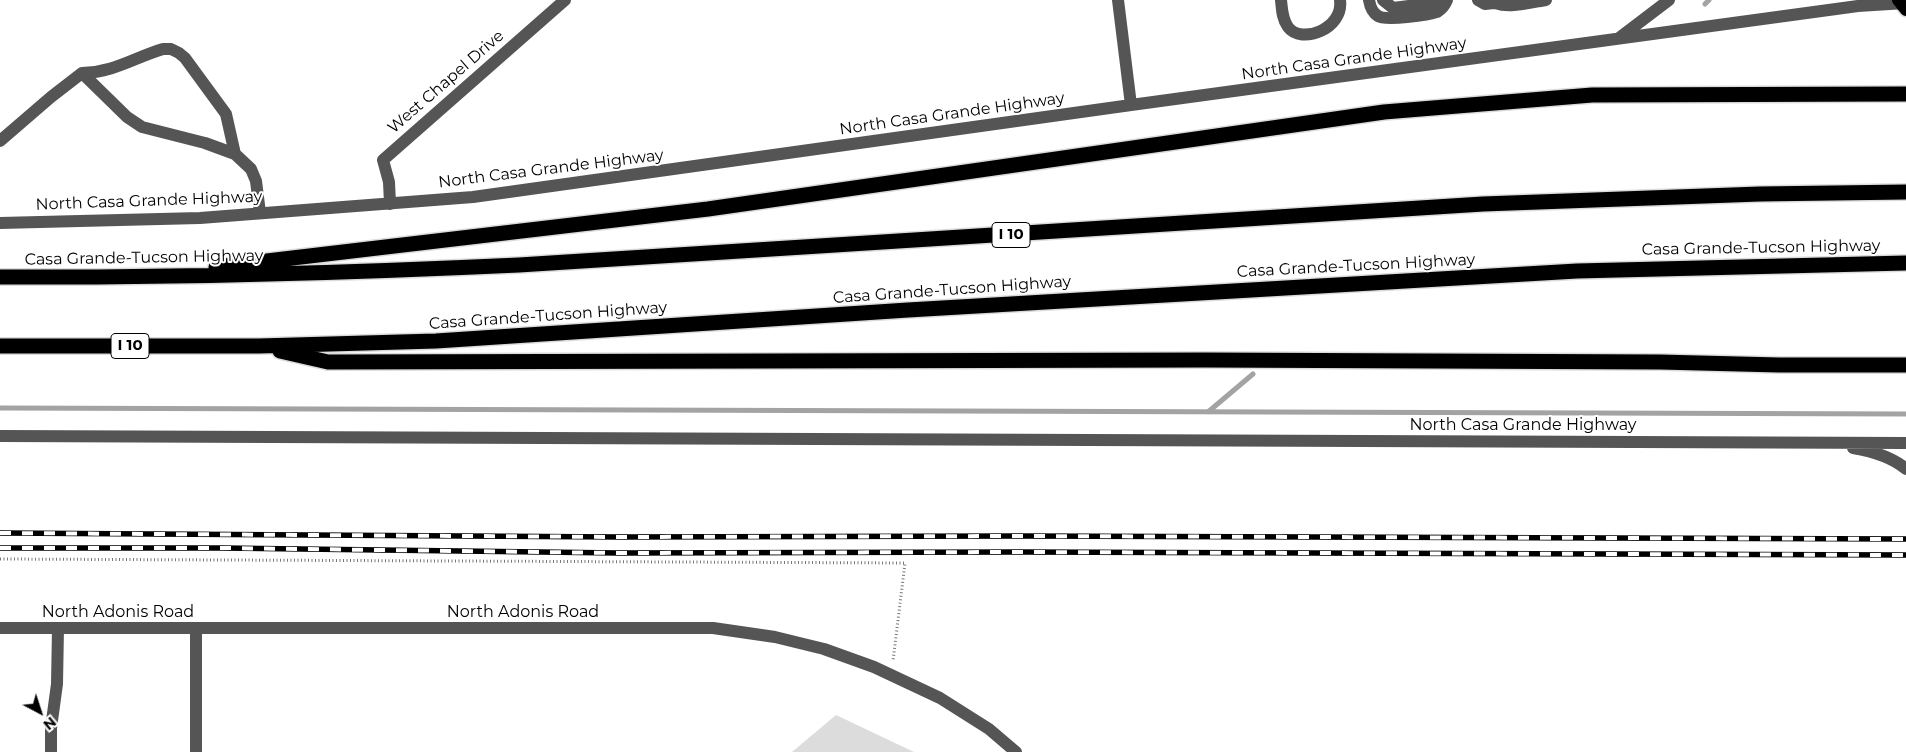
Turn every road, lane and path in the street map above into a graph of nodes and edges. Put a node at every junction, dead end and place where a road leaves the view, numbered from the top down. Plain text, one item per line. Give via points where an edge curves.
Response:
1 (565, 0) edge
2 (1118, 0) edge
3 (1280, 0) edge
4 (1340, 0) edge
5 (1369, 0) edge
6 (1382, 0) edge
7 (1442, 0) edge
8 (1447, 0) edge
9 (1478, 0) edge
10 (1546, 0) edge
11 (1669, 0) edge
12 (1492, 2) edge
13 (1903, 4) edge
14 (1617, 40) junction
15 (82, 73) junction
16 (1906, 94) edge
17 (1131, 105) junction
18 (0, 141) edge
19 (235, 154) junction
20 (1904, 192) edge
21 (390, 204) junction
22 (260, 214) junction
23 (0, 223) edge
24 (1904, 263) edge
25 (0, 277) edge
26 (120, 278) junction
27 (0, 346) edge
28 (259, 346) junction
29 (1906, 365) edge
30 (0, 436) edge
31 (1806, 442) junction
32 (1906, 443) edge
33 (1906, 469) edge
34 (0, 559) edge
35 (0, 628) edge
36 (58, 628) junction
37 (196, 629) junction
38 (891, 675) junction
39 (51, 752) edge
40 (196, 752) edge
41 (1016, 752) edge

1 - 21 street, West Chapel Drive via 383,160
2 - 17 street
3 - 4 street via 1284,19 1293,32 1302,34 1330,27 1338,17
5 - 8 street via 1378,16 1387,19 1436,12
6 - 7 street via 1393,8
9 - 12 street via 1485,4
10 - 12 street via 1502,6
11 - 14 street
13 - 14 street, North Casa Grande Highway via 1849,7
14 - 17 street, North Casa Grande Highway
15 - 18 street
15 - 19 street via 127,117 142,127
15 - 19 street via 115,68 163,49 179,53 226,114
16 - 26 highway via 1592,95 1384,112 708,209
17 - 21 street, North Casa Grande Highway via 473,197
19 - 22 street via 251,169
20 - 26 highway, Casa Grande-Tucson Highway / I 10 via 1483,204 519,265
21 - 22 street, North Casa Grande Highway
22 - 23 street, North Casa Grande Highway
24 - 28 highway, Casa Grande-Tucson Highway / I 10 via 1577,271 436,341
25 - 26 highway, Casa Grande-Tucson Highway / I 10
27 - 28 highway, Casa Grande-Tucson Highway / I 10
28 - 29 highway via 328,362 1205,360
30 - 31 street, North Casa Grande Highway
31 - 32 street, North Casa Grande Highway
31 - 33 street via 1868,451 1893,460
34 - 38 path via 905,563
35 - 36 street, North Adonis Road
36 - 37 street, North Adonis Road
36 - 39 street
37 - 38 street, North Adonis Road via 714,628 775,637 824,649
37 - 40 street
38 - 41 street, North Adonis Road via 948,703 989,729

